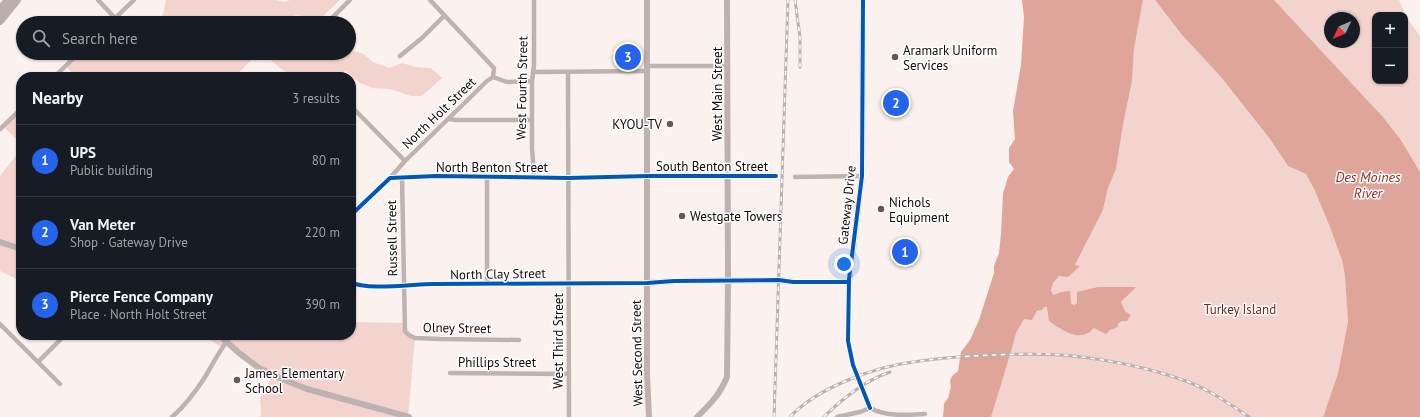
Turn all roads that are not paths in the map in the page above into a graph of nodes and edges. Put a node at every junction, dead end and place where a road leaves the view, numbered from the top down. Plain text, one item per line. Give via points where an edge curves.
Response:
1 (8, 0) edge
2 (16, 0) edge
3 (98, 0) edge
4 (134, 0) edge
5 (350, 0) edge
6 (430, 0) edge
7 (534, 0) edge
8 (647, 0) edge
9 (727, 0) edge
10 (863, 0) edge
11 (0, 10) edge
12 (114, 16) edge
13 (118, 16) edge
14 (334, 16) edge
15 (444, 16) junction
16 (0, 21) edge
17 (400, 56) dead end
18 (72, 60) edge
19 (728, 66) junction
20 (648, 69) junction
21 (59, 72) edge
22 (534, 72) junction
23 (568, 72) junction
24 (493, 77) junction
25 (532, 81) junction
26 (356, 111) edge
27 (16, 114) edge
28 (449, 118) junction
29 (532, 120) junction
30 (0, 129) edge
31 (405, 161) junction
32 (648, 176) junction
33 (728, 176) junction
34 (776, 176) dead end
35 (862, 176) junction
36 (402, 177) junction
37 (487, 177) junction
38 (534, 177) junction
39 (795, 177) dead end
40 (390, 178) junction
41 (568, 178) junction
42 (356, 210) edge
43 (0, 242) edge
44 (16, 247) edge
45 (728, 281) junction
46 (849, 282) junction
47 (568, 283) junction
48 (647, 283) junction
49 (356, 284) edge
50 (487, 284) junction
51 (404, 285) junction
52 (405, 323) joint
53 (0, 324) edge
54 (60, 340) edge
55 (519, 340) dead end
56 (226, 341) joint
57 (38, 362) junction
58 (450, 373) dead end
59 (569, 374) junction
60 (60, 384) dead end
61 (870, 408) junction
62 (925, 414) dead end
63 (172, 417) edge
64 (408, 417) edge
65 (569, 417) edge
66 (649, 417) edge
67 (697, 417) edge
68 (837, 417) edge

1 - 11 highway
2 - 16 highway
3 - 12 street
4 - 13 street
5 - 14 street
6 - 15 street
7 - 22 street, West Fourth Street
8 - 20 main road, West Second Street
9 - 19 main road, West Main Street
10 - 35 main road, Gateway Drive
15 - 17 street
15 - 24 street via 494,68
18 - 21 street
19 - 20 street
19 - 33 main road, West Main Street
20 - 23 street
20 - 32 main road, West Second Street
22 - 23 street
22 - 25 street, West Fourth Street
23 - 41 street, West Third Street
24 - 25 street, North Holt Street via 507,82
24 - 28 street, North Holt Street
25 - 29 street, West Fourth Street
26 - 31 street
27 - 30 street
28 - 29 street
28 - 31 street, North Holt Street
29 - 38 street, West Fourth Street
31 - 40 street, North Holt Street
32 - 33 street, South Benton Street
32 - 41 street, North Benton Street
32 - 48 main road, West Second Street
33 - 34 street, South Benton Street
33 - 45 main road, West Main Street
35 - 39 street
35 - 46 main road, Gateway Drive
36 - 37 street, North Benton Street
36 - 40 street, North Benton Street
36 - 51 street, Russell Street
37 - 38 street, North Benton Street
37 - 50 street
38 - 41 street, North Benton Street
40 - 42 street
41 - 47 street, West Third Street
43 - 44 main road
45 - 46 main road
45 - 48 main road
45 - 67 main road, West Main Street via 727,377 721,392
46 - 61 street, Gateway Drive via 848,342 853,365
47 - 48 street, North Clay Street
47 - 50 street, North Clay Street
47 - 59 street, West Third Street
48 - 66 main road, West Second Street
49 - 51 street, North Clay Street
50 - 51 street, North Clay Street
51 - 52 street, Russell Street
52 - 55 street, Olney Street via 406,331 415,338
53 - 57 street
54 - 57 street
56 - 63 street via 199,386 181,410
56 - 64 main road via 259,368 282,379 307,389
57 - 60 street
58 - 59 street, Phillips Street
59 - 65 street, West Third Street
61 - 62 street via 889,414
61 - 68 street

